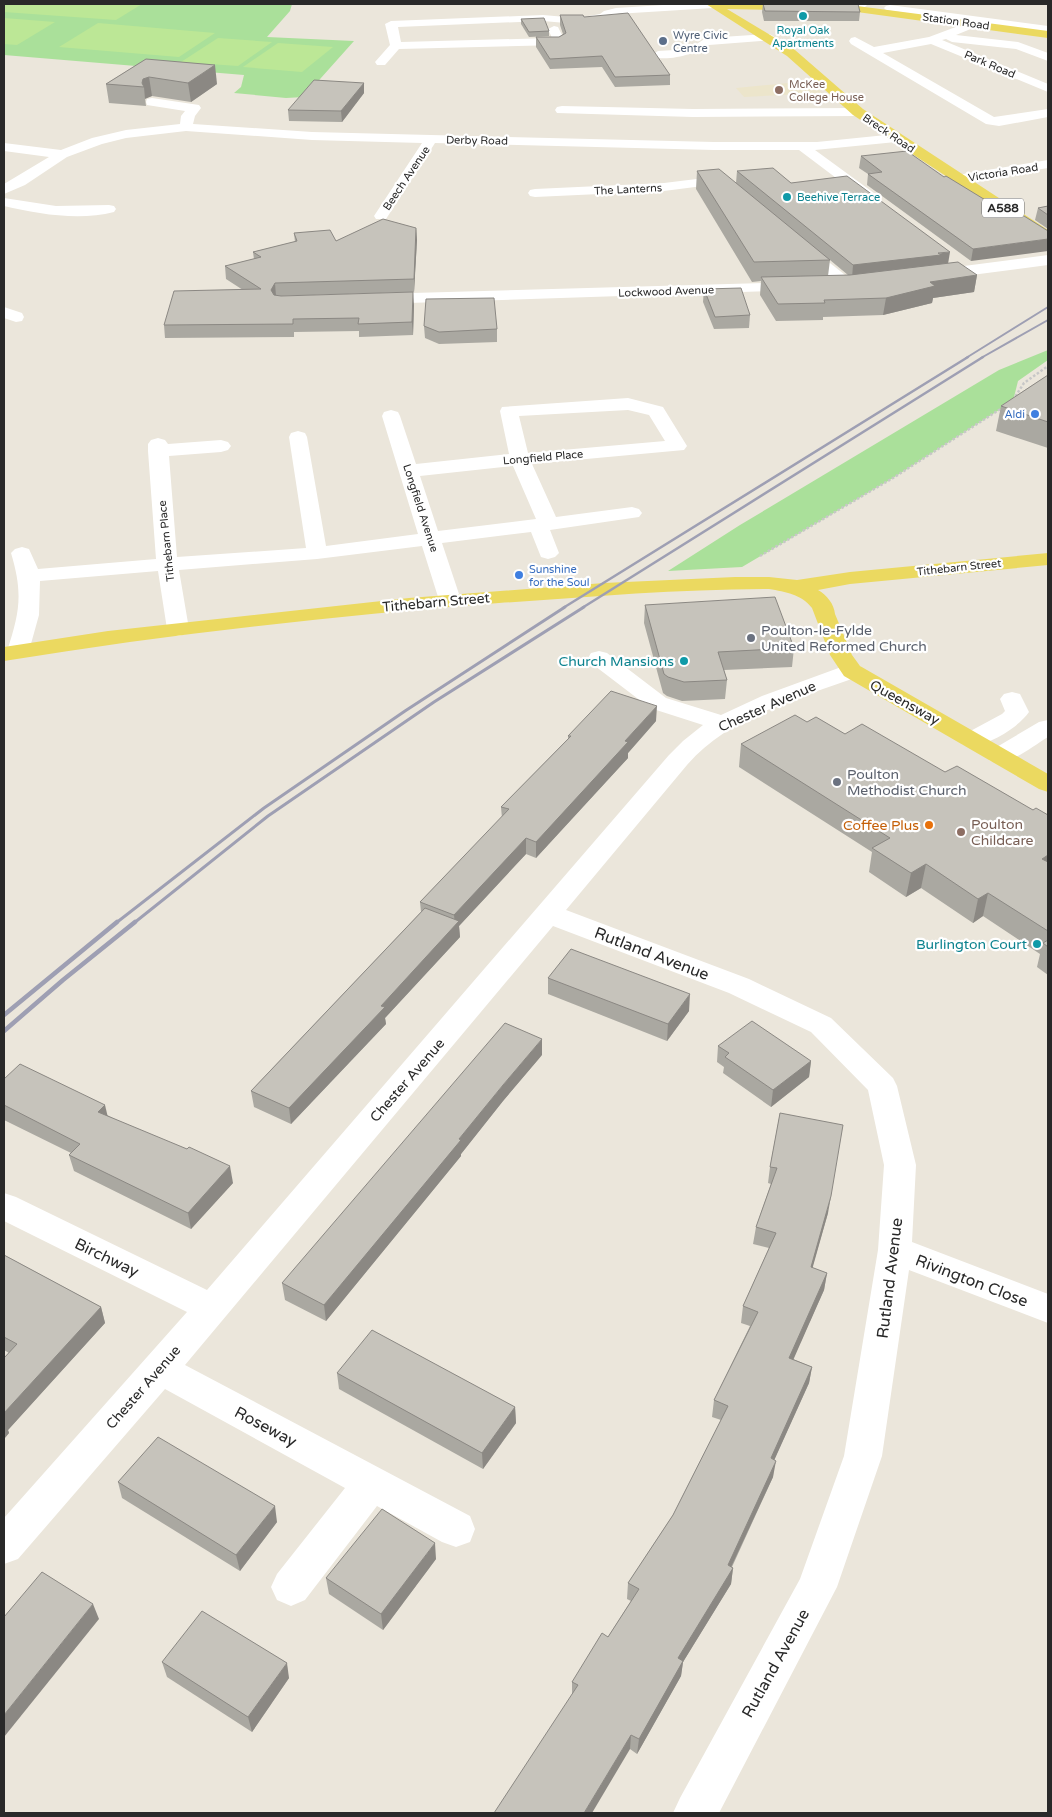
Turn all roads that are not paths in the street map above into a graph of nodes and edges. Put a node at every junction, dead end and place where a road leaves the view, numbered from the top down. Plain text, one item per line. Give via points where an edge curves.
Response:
1 (712, 4) edge
2 (624, 7) edge
3 (859, 7) edge
4 (890, 8) dead end
5 (1015, 13) dead end
6 (550, 18) junction
7 (1003, 23) junction
8 (974, 24) junction
9 (1048, 29) edge
10 (910, 32) dead end
11 (1048, 34) edge
12 (769, 38) junction
13 (936, 38) junction
14 (854, 41) dead end
15 (396, 46) junction
16 (873, 51) junction
17 (658, 55) edge
18 (1048, 57) edge
19 (381, 62) dead end
20 (1048, 67) edge
21 (1013, 73) junction
22 (1048, 88) edge
23 (152, 102) edge
24 (562, 110) dead end
25 (858, 112) junction
26 (1048, 112) edge
27 (186, 127) junction
28 (896, 138) junction
29 (431, 139) junction
30 (804, 145) junction
31 (4, 147) edge
32 (62, 154) junction
33 (715, 164) junction
34 (1046, 166) edge
35 (957, 179) junction
36 (4, 190) edge
37 (736, 192) edge
38 (535, 194) dead end
39 (4, 202) edge
40 (884, 207) edge
41 (109, 209) dead end
42 (380, 216) dead end
43 (788, 236) edge
44 (1048, 237) edge
45 (955, 260) edge
46 (1048, 260) edge
47 (971, 271) junction
48 (914, 278) edge
49 (867, 283) edge
50 (848, 286) junction
51 (362, 300) edge
52 (391, 416) dead end
53 (298, 437) dead end
54 (221, 446) dead end
55 (520, 459) junction
56 (409, 471) junction
57 (632, 513) dead end
58 (543, 524) junction
59 (430, 538) junction
60 (22, 553) dead end
61 (317, 553) junction
62 (548, 553) dead end
63 (1048, 559) edge
64 (167, 564) junction
65 (29, 576) junction
66 (870, 576) junction
67 (798, 587) junction
68 (450, 600) junction
69 (823, 607) junction
70 (26, 618) junction
71 (4, 620) edge
72 (178, 629) junction
73 (11, 652) edge
74 (599, 658) dead end
75 (852, 671) junction
76 (1012, 699) dead end
77 (722, 725) junction
78 (1048, 728) edge
79 (972, 740) junction
80 (999, 756) junction
81 (1048, 784) edge
82 (548, 914) junction
83 (4, 1206) edge
84 (895, 1250) junction
85 (211, 1308) junction
86 (1048, 1309) edge
87 (160, 1369) junction
88 (372, 1483) junction
89 (456, 1529) dead end
90 (4, 1546) edge
91 (291, 1587) dead end
92 (695, 1813) edge

1 - 2 street
1 - 3 main road, Station Road
1 - 12 main road, Breck Road / A588
2 - 6 street via 604,17 577,21
3 - 8 main road, Station Road
4 - 7 street
5 - 7 street
6 - 15 street via 391,24
6 - 15 street via 559,41
7 - 9 street
8 - 11 main road, Station Road
8 - 13 street, Park Road
10 - 13 street, Park Road
12 - 17 street via 706,42 699,48
12 - 25 main road, Breck Road / A588 via 791,53
13 - 16 street
13 - 18 street via 1018,46
13 - 21 street, Park Road
14 - 16 street
15 - 19 street
16 - 26 street via 991,121
20 - 21 street
21 - 22 street, Park Road
23 - 27 street via 194,108
24 - 25 street
25 - 28 main road, Breck Road / A588
27 - 29 street, Derby Road via 312,136
27 - 32 street, Derby Road via 126,134
28 - 30 street, Derby Road
28 - 35 main road, Breck Road / A588
29 - 33 street, Derby Road
29 - 42 street, Beech Avenue
30 - 33 street, Derby Road
30 - 40 street via 805,149
31 - 32 street
32 - 36 street
33 - 37 street
33 - 38 street, The Lanterns via 664,187
34 - 35 street, Victoria Road
35 - 44 main road, Breck Road / A588
39 - 41 street via 81,217
43 - 50 street
45 - 47 street
46 - 47 street
47 - 48 street
49 - 50 street, Lockwood Avenue
50 - 51 street, Lockwood Avenue
52 - 56 street, Longfield Avenue
53 - 61 street
54 - 64 street, Tithebarn Place via 158,447
55 - 55 street, Longfield Place via 677,446 656,411 628,404 509,411
55 - 56 street, Longfield Place
55 - 58 street
56 - 59 street, Longfield Avenue
57 - 58 street
58 - 59 street
58 - 62 street
59 - 61 street
59 - 68 street, Longfield Avenue
60 - 65 street
61 - 64 street
63 - 66 main road, Tithebarn Street
64 - 65 street
64 - 72 street, Tithebarn Place
65 - 70 street
66 - 67 main road, Tithebarn Street
66 - 69 main road, Tithebarn Street via 836,592
67 - 68 main road, Tithebarn Street via 762,583
67 - 69 main road via 815,597
68 - 72 main road, Tithebarn Street
69 - 75 main road, Queensway via 841,655
70 - 71 street
70 - 73 street via 26,629
72 - 73 main road, Tithebarn Street
74 - 77 street via 658,703
75 - 77 street, Chester Avenue
75 - 79 main road, Queensway
76 - 79 street via 1017,712 1011,719
77 - 82 street, Chester Avenue via 694,743
78 - 80 street
79 - 80 main road, Queensway
80 - 81 main road, Queensway
82 - 84 street, Rutland Avenue via 739,986 821,1025 882,1086 900,1165
82 - 85 street, Chester Avenue
83 - 85 street, Birchway
84 - 86 street, Rivington Close
84 - 92 street, Rutland Avenue via 863,1456 820,1577
85 - 87 street, Chester Avenue
87 - 88 street, Roseway
87 - 90 street, Chester Avenue
88 - 89 street, Roseway
88 - 91 street

